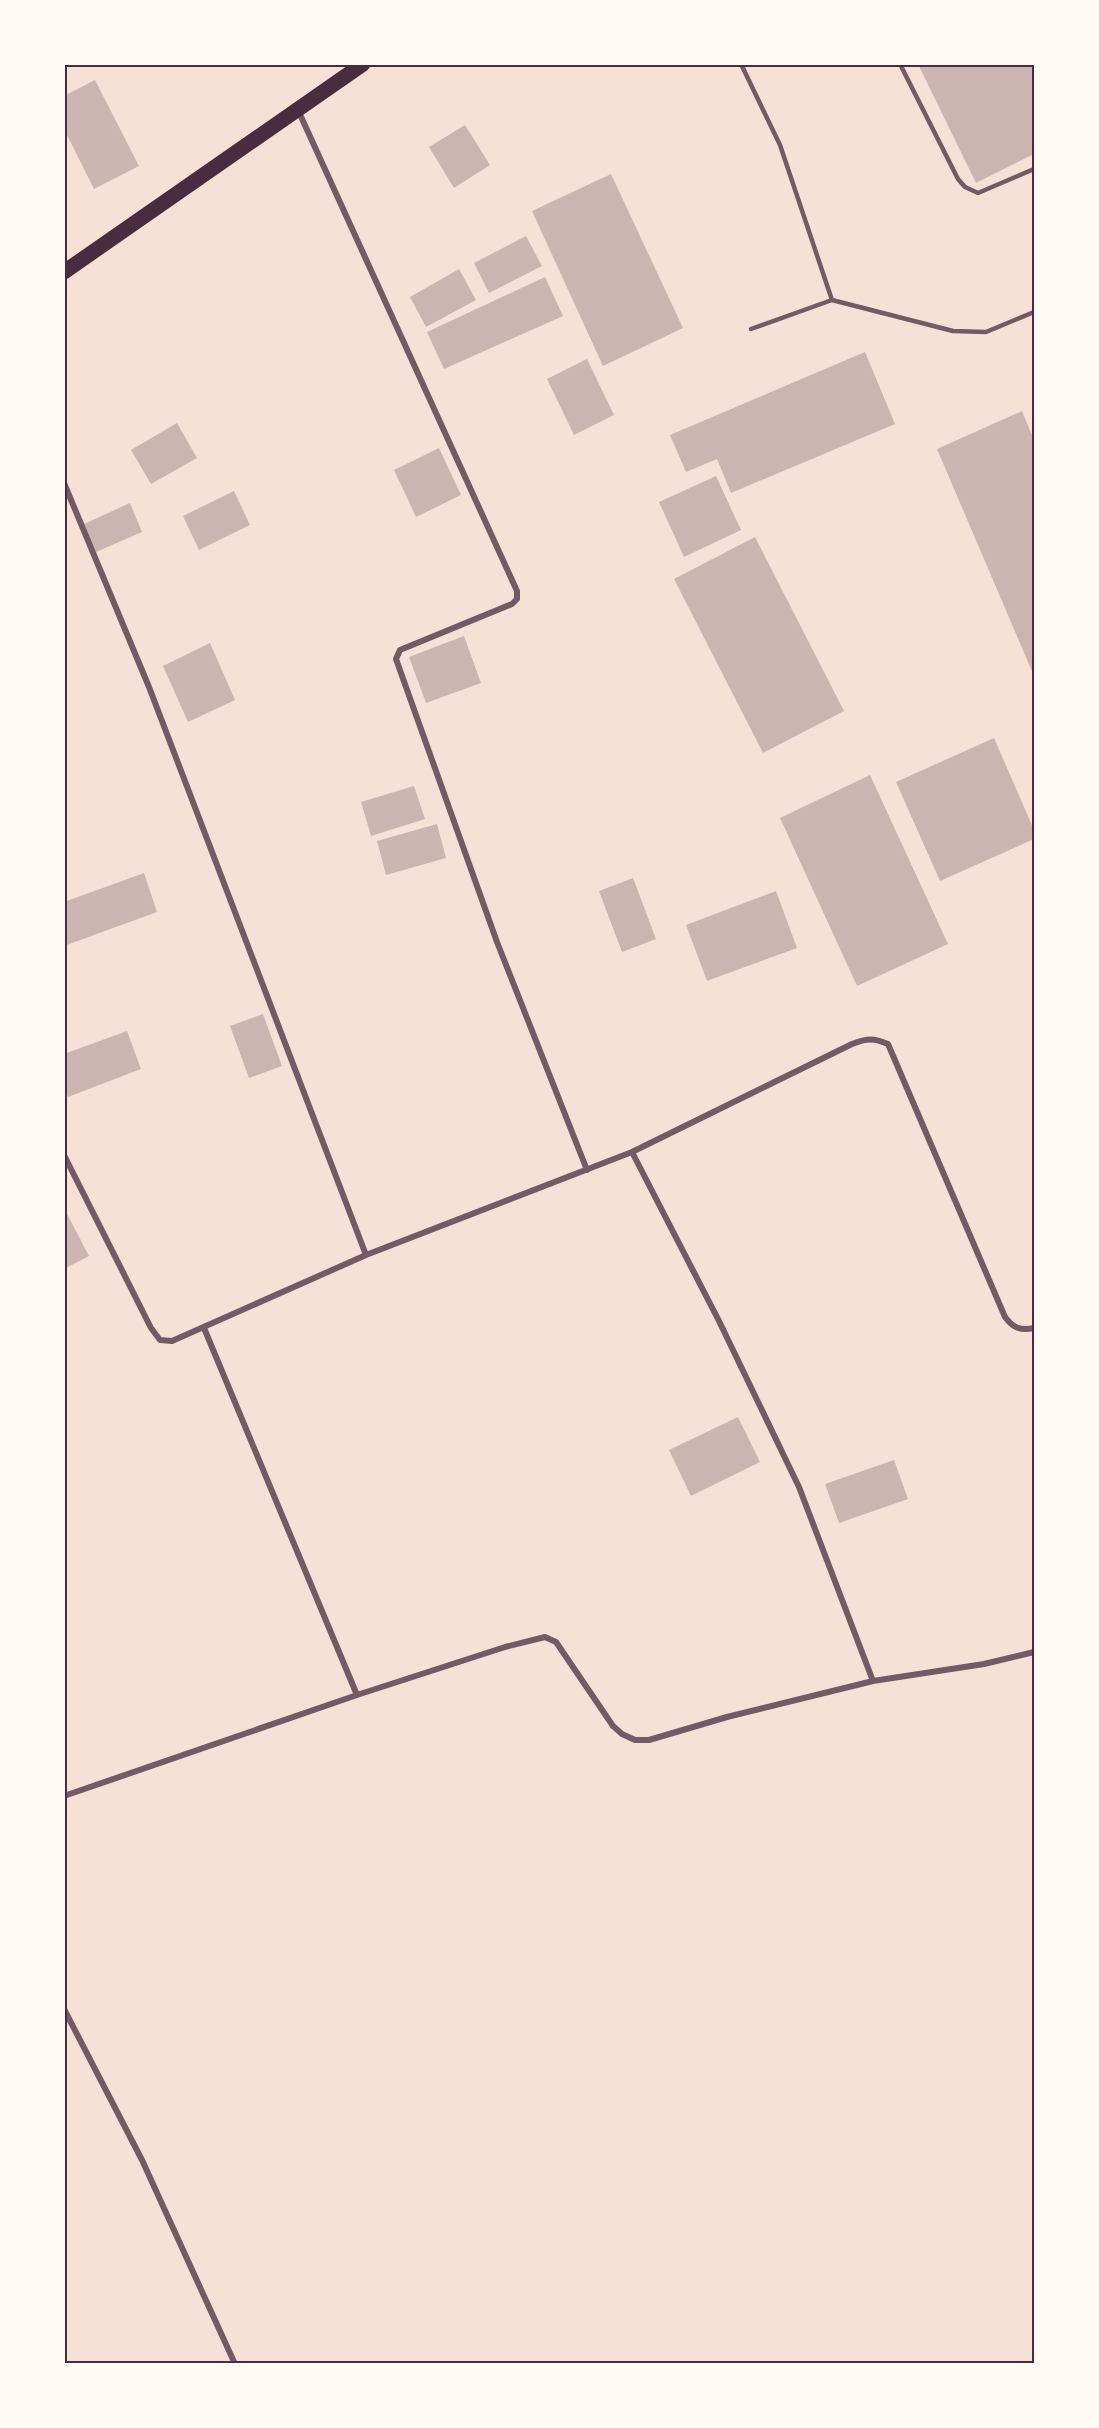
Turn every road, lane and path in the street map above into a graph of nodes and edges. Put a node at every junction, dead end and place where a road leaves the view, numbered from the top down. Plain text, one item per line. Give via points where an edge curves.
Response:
1 (741, 64) edge
2 (900, 64) edge
3 (359, 66) edge
4 (297, 109) junction
5 (1035, 169) edge
6 (64, 272) edge
7 (832, 300) junction
8 (1035, 312) edge
9 (751, 329) dead end
10 (64, 483) edge
11 (632, 1152) junction
12 (64, 1155) edge
13 (587, 1170) junction
14 (366, 1255) junction
15 (204, 1328) junction
16 (1035, 1328) edge
17 (1035, 1652) edge
18 (873, 1682) junction
19 (357, 1695) junction
20 (64, 1796) edge
21 (64, 2009) edge
22 (235, 2364) edge

1 - 7 lane via 780,145
2 - 5 lane via 965,187 978,193
3 - 4 main road
4 - 6 main road
4 - 13 street via 517,591 512,604 400,650 396,659 497,942
7 - 8 lane via 953,331 986,332
7 - 9 lane
10 - 14 street via 149,687
11 - 13 street
11 - 16 street via 852,1044 867,1038 888,1044 1005,1317 1021,1330
11 - 18 street via 799,1487
12 - 15 street via 155,1335 160,1340 172,1341
13 - 14 street
14 - 15 street
15 - 19 street
17 - 18 street
18 - 19 street via 650,1740 635,1740 613,1726 556,1642 545,1637
19 - 20 street
21 - 22 street via 142,2160

